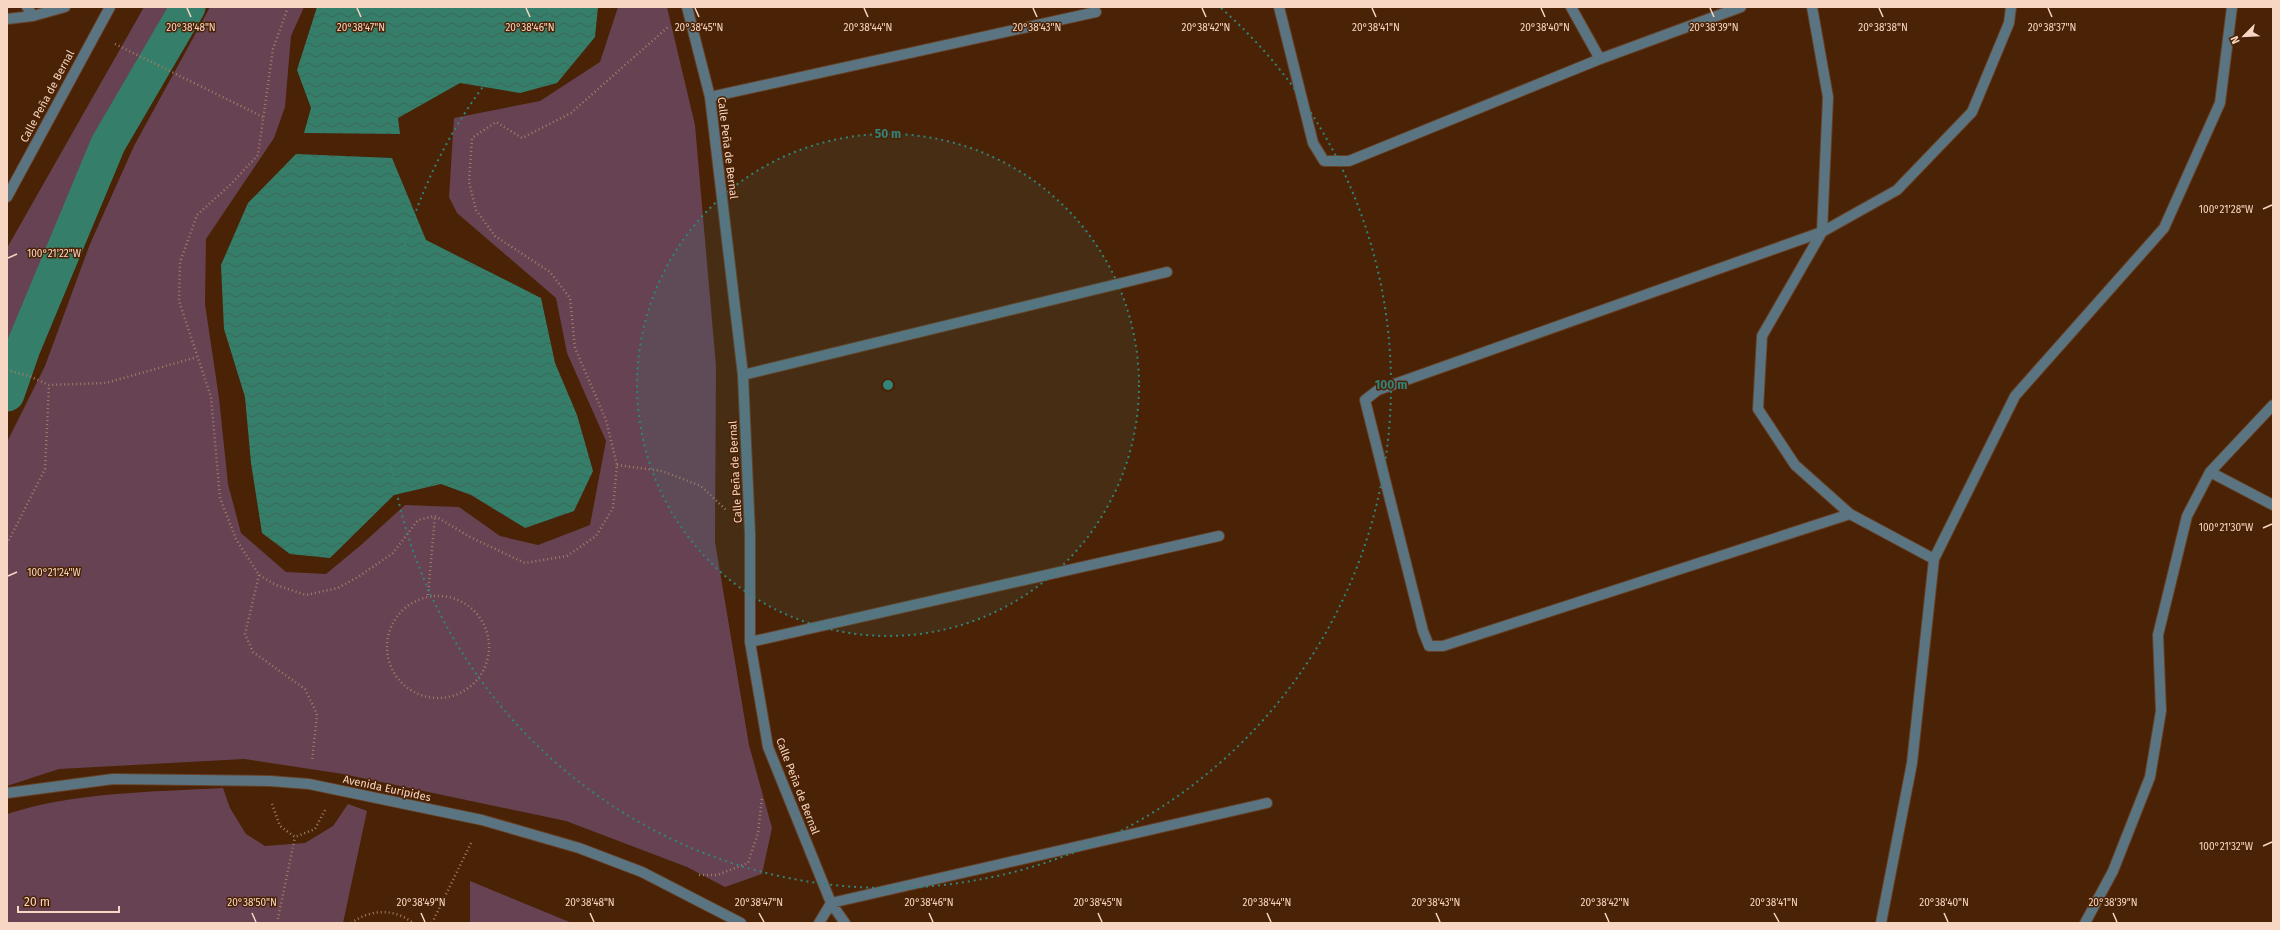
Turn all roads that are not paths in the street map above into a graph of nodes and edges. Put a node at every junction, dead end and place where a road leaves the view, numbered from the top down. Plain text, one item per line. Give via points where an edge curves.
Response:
1 (65, 7) edge
2 (110, 7) edge
3 (1279, 7) edge
4 (1571, 7) edge
5 (1741, 7) edge
6 (1812, 7) edge
7 (2011, 7) edge
8 (2232, 7) edge
9 (688, 8) edge
10 (30, 11) edge
11 (1096, 12) dead end
12 (7, 19) edge
13 (1600, 59) junction
14 (710, 97) junction
15 (7, 197) edge
16 (1822, 232) junction
17 (1167, 272) dead end
18 (743, 375) junction
19 (2273, 405) edge
20 (2210, 472) junction
21 (2273, 505) edge
22 (1850, 514) junction
23 (1219, 536) dead end
24 (1934, 559) junction
25 (750, 642) junction
26 (7, 793) edge
27 (1267, 803) dead end
28 (831, 903) junction
29 (741, 923) edge
30 (819, 923) edge
31 (845, 923) edge
32 (1881, 923) edge
33 (2085, 923) edge

1 - 10 street
2 - 15 street, Calle Peña de Bernal
3 - 13 street via 1313,143 1324,161 1349,161
4 - 13 street
5 - 13 street
6 - 16 street via 1828,97
7 - 16 street via 2009,23 1972,112 1897,190
8 - 24 street via 2220,103 2164,228 2015,396
9 - 14 street, Calle Peña de Bernal
10 - 12 street
11 - 14 street
14 - 18 street, Calle Peña de Bernal
16 - 22 street via 1762,336 1758,409 1796,465
16 - 22 street via 1378,390 1365,400 1423,631 1429,646 1443,646
17 - 18 street
18 - 25 street, Calle Peña de Bernal via 750,534
19 - 20 street
20 - 21 street
20 - 33 street via 2187,516 2158,635 2161,711 2150,777 2113,871
22 - 24 street
23 - 25 street
24 - 32 street via 1912,763
25 - 28 street, Calle Peña de Bernal via 768,747
26 - 29 street, Avenida Euripides via 113,779 270,781 309,784 482,820 579,848 642,872
27 - 28 street
28 - 30 street
28 - 31 street, Calle Peña de Bernal

